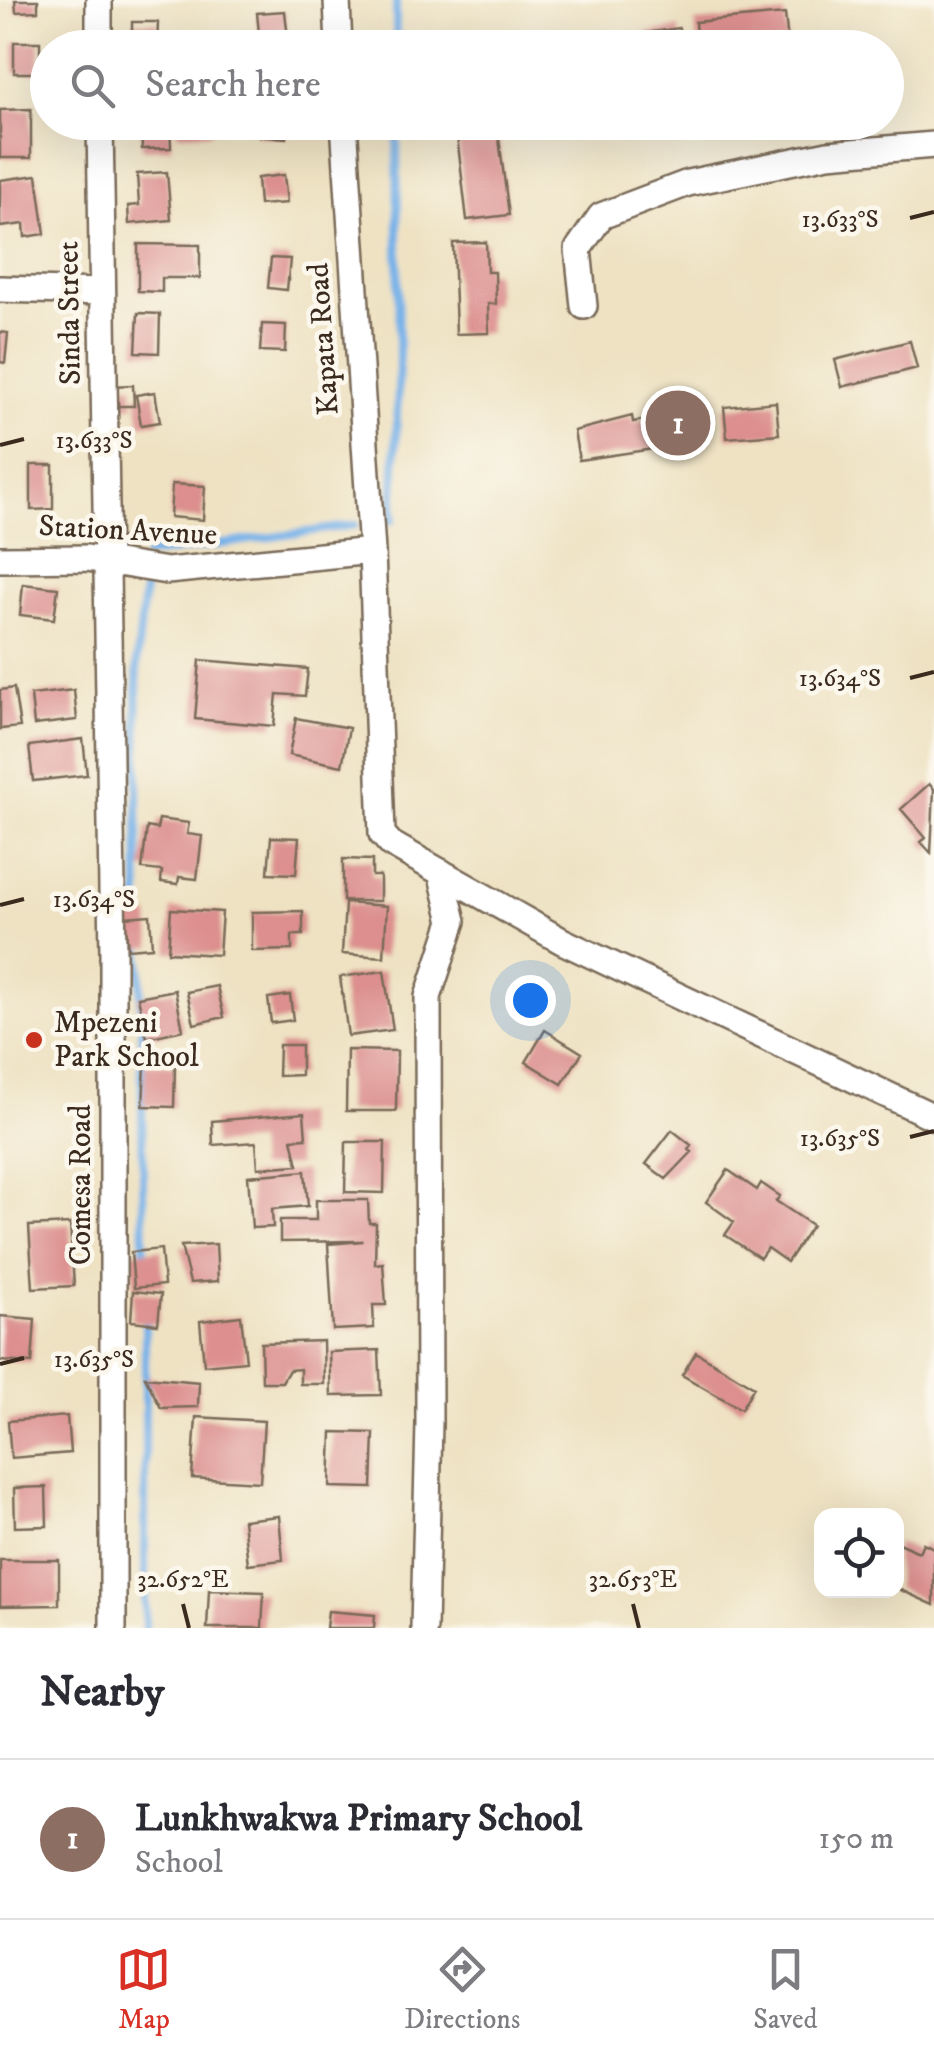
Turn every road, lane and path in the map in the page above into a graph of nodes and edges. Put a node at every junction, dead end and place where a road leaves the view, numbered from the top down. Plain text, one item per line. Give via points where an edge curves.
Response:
1 (99, 0) edge
2 (337, 0) edge
3 (99, 30) edge
4 (338, 30) edge
5 (100, 140) edge
6 (345, 140) edge
7 (934, 145) edge
8 (0, 289) edge
9 (101, 292) junction
10 (584, 306) dead end
11 (372, 551) junction
12 (0, 559) edge
13 (107, 562) junction
14 (440, 872) junction
15 (934, 1117) edge
16 (113, 1628) edge
17 (424, 1628) edge

1 - 3 street
2 - 4 street
5 - 9 street, Sinda Street
6 - 11 street, Kapata Road
7 - 10 street via 828,154 706,180 602,216 578,249
8 - 9 street
9 - 13 street, Sinda Street
11 - 13 street, Station Avenue via 167,571
11 - 14 street, Kapata Road via 382,834
12 - 13 street, Station Avenue
13 - 16 street, Comesa Road
14 - 15 street via 562,941
14 - 17 street via 454,920 428,997

